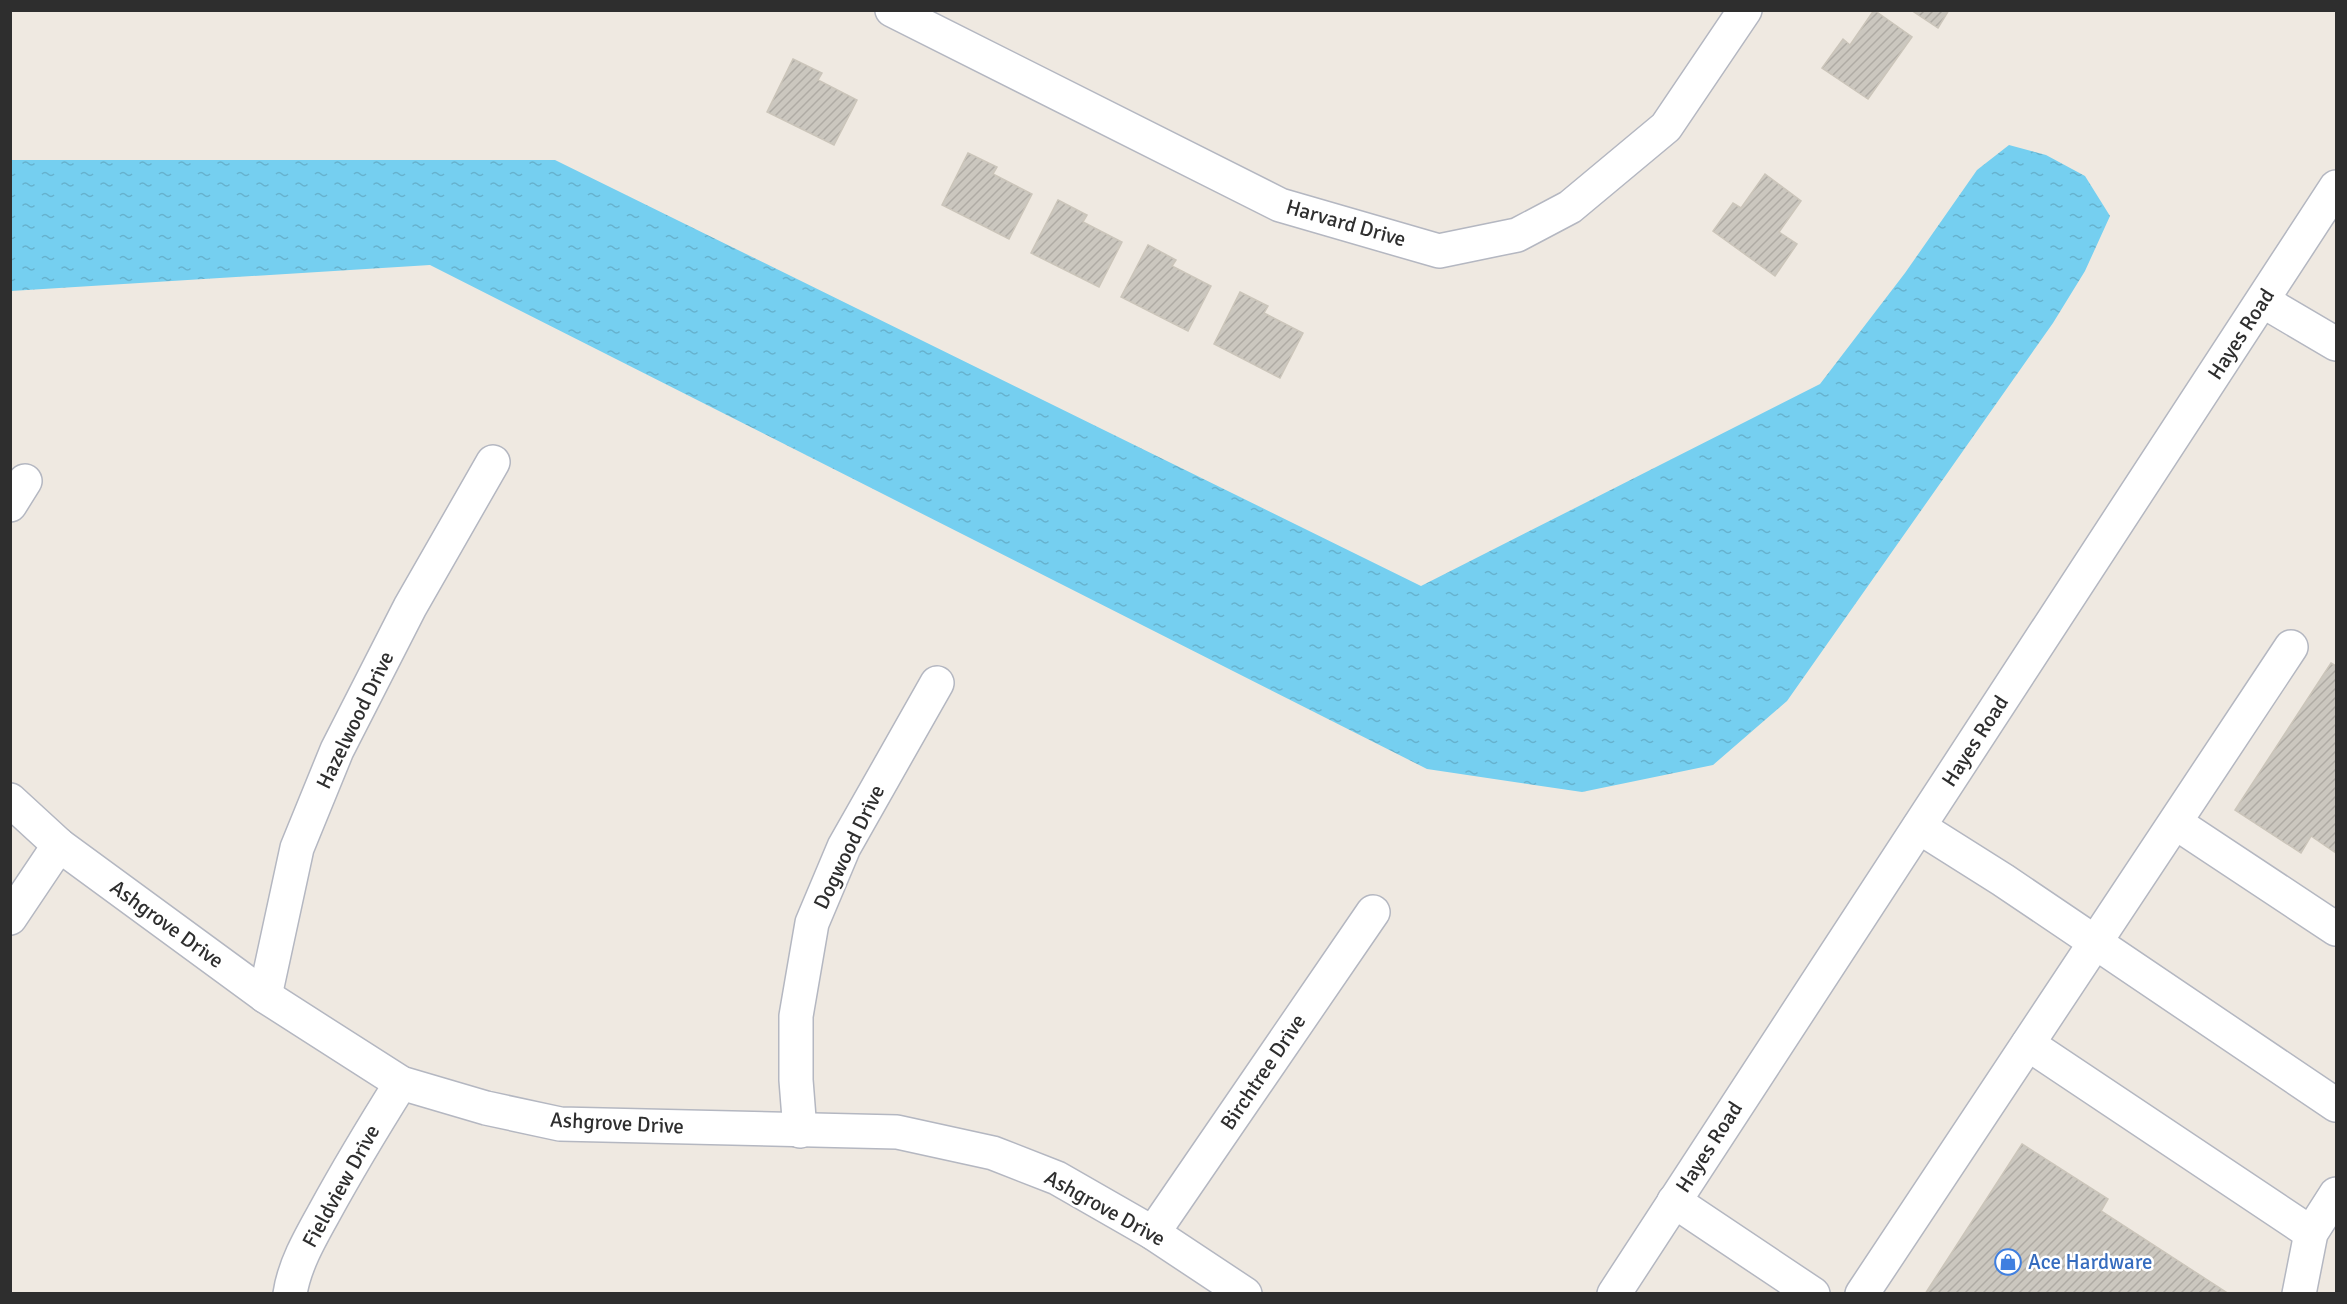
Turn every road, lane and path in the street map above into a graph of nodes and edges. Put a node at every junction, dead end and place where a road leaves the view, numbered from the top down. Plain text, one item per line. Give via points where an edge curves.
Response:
1 (892, 10) edge
2 (1745, 10) edge
3 (2337, 187) edge
4 (2263, 301) junction
5 (2337, 344) edge
6 (493, 462) dead end
7 (2291, 647) dead end
8 (938, 683) dead end
9 (10, 800) edge
10 (2176, 823) junction
11 (1919, 827) junction
12 (60, 845) junction
13 (1373, 912) dead end
14 (10, 918) edge
15 (2337, 929) edge
16 (2095, 944) junction
17 (265, 996) junction
18 (2028, 1044) junction
19 (401, 1083) junction
20 (2337, 1105) edge
21 (800, 1131) junction
22 (2337, 1194) edge
23 (1674, 1201) junction
24 (1153, 1233) junction
25 (2312, 1233) junction
26 (290, 1293) edge
27 (1245, 1293) edge
28 (1614, 1293) edge
29 (1813, 1293) edge
30 (1862, 1293) edge
31 (2300, 1293) edge

1 - 2 street, Harvard Drive via 1280,205 1439,251 1517,235 1570,207 1666,127
3 - 4 street, Hayes Road
4 - 5 street
4 - 11 street, Hayes Road
6 - 17 street, Hazelwood Drive via 410,608 337,750 297,848
7 - 10 street
8 - 21 street, Dogwood Drive via 844,847 812,923 796,1016
9 - 12 street, Ashgrove Drive
10 - 15 street
10 - 16 street
11 - 16 street
11 - 23 street, Hayes Road
12 - 14 street
12 - 17 street, Ashgrove Drive
13 - 24 street, Birchtree Drive
16 - 18 street
16 - 20 street
17 - 19 street, Ashgrove Drive
18 - 25 street
18 - 30 street
19 - 21 street, Ashgrove Drive via 560,1124
19 - 26 street, Fieldview Drive via 311,1236
21 - 24 street, Ashgrove Drive via 897,1132 993,1153 1058,1178
22 - 25 street
23 - 28 street, Hayes Road
23 - 29 street
24 - 27 street, Ashgrove Drive
25 - 31 street

